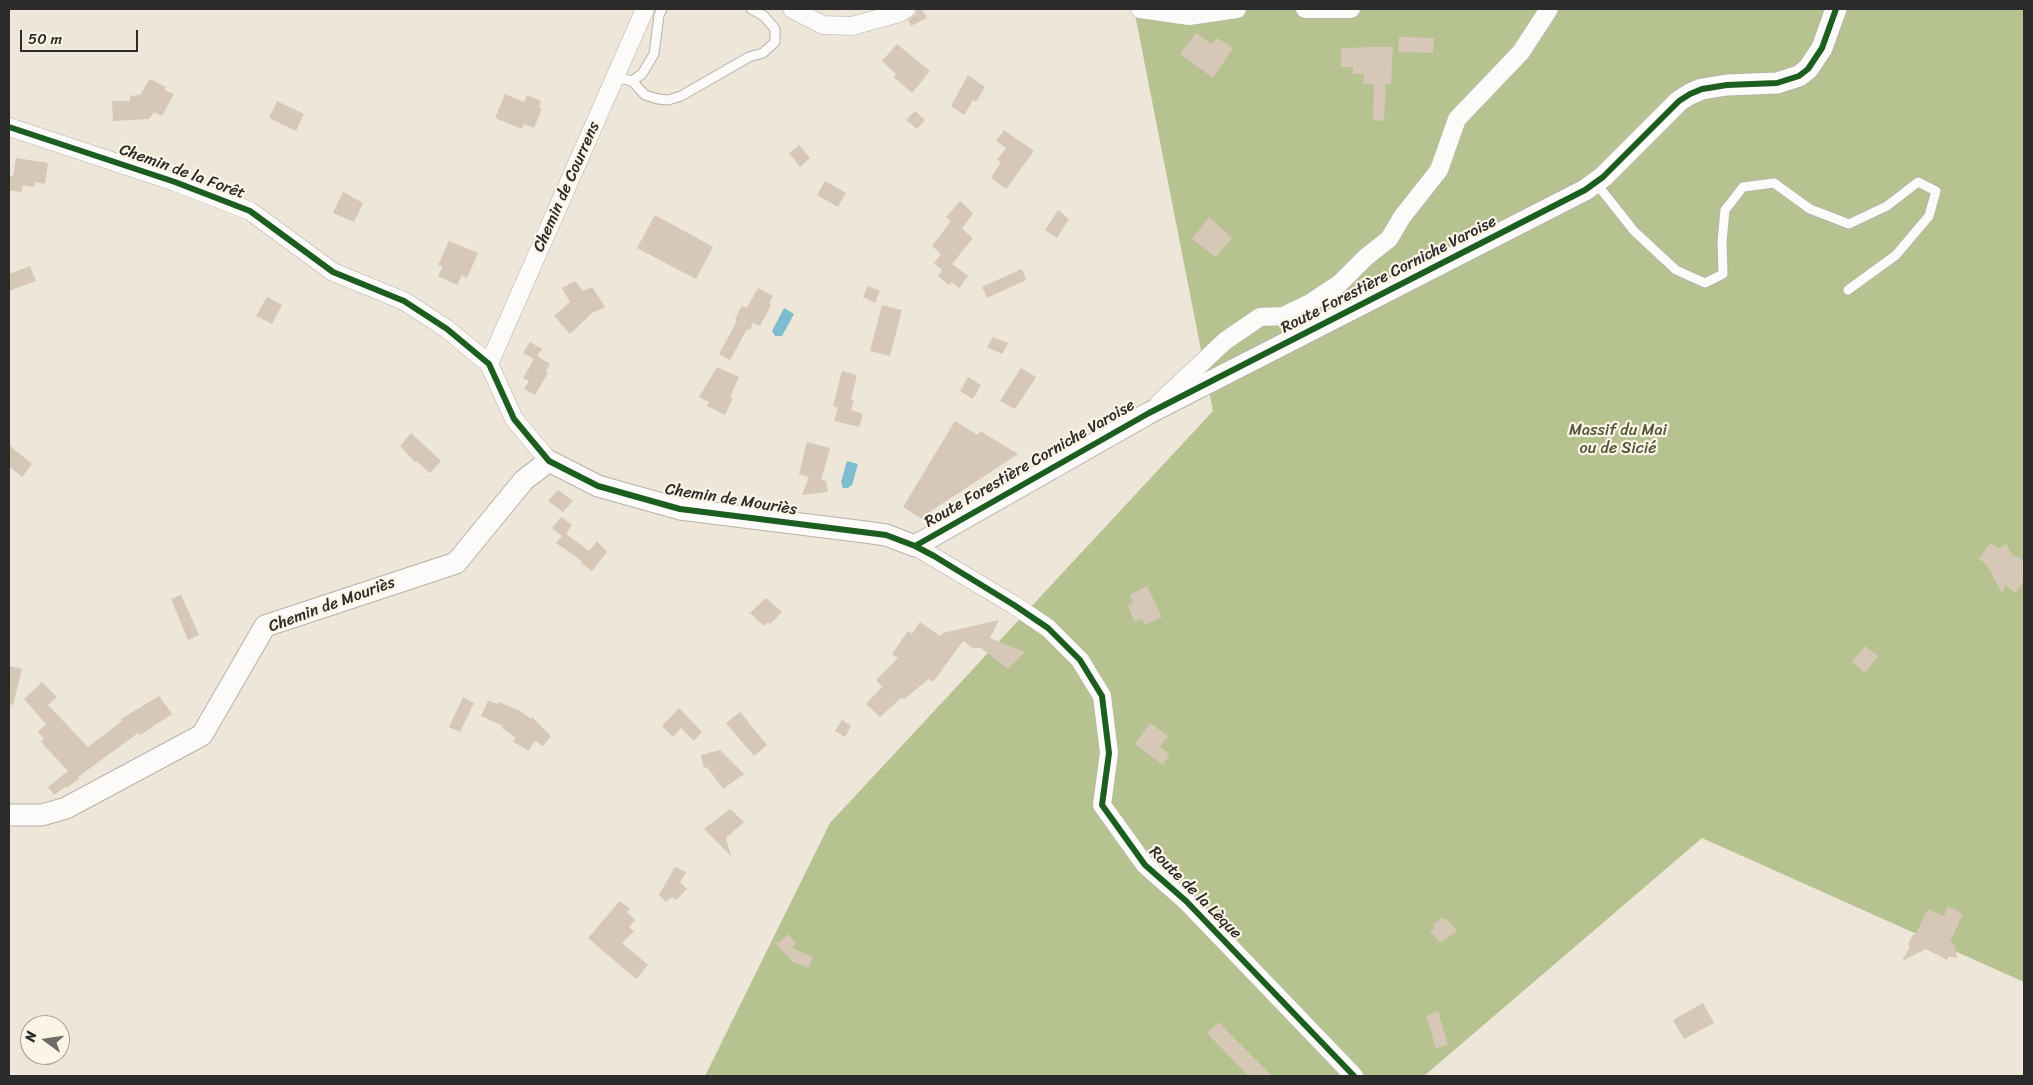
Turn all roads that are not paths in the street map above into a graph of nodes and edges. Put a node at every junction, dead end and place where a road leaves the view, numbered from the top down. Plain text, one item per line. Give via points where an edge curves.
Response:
1 (645, 9) edge
2 (662, 9) edge
3 (751, 9) edge
4 (792, 9) edge
5 (906, 9) edge
6 (1142, 9) edge
7 (1237, 9) edge
8 (1305, 9) edge
9 (1351, 9) edge
10 (1549, 9) edge
11 (1836, 9) edge
12 (624, 79) junction
13 (9, 127) edge
14 (1595, 183) junction
15 (1848, 290) dead end
16 (489, 364) junction
17 (1149, 413) junction
18 (549, 461) junction
19 (915, 546) junction
20 (9, 816) edge
21 (1354, 1076) edge

1 - 12 street, Chemin de Courrens
2 - 12 lane via 658,15 654,54 642,74
3 - 12 lane via 764,16 775,29 775,42 763,53 749,57 681,96 668,100 645,95
4 - 5 street via 823,25 852,26
6 - 7 street via 1189,16
8 - 9 street
10 - 17 street via 1521,52 1457,119 1439,170 1389,239 1339,284 1310,303 1283,316 1260,317 1225,341
11 - 14 street, Route Forestière Corniche Varoise via 1822,48 1808,69 1799,76 1777,82 1702,89 1690,94
12 - 16 street, Chemin de Courrens
13 - 16 street, Chemin de la Forêt via 175,182 250,211 333,272 404,301 447,329
14 - 15 lane via 1634,231 1676,270 1705,283 1723,274 1725,210 1743,187 1774,183 1810,209 1849,224 1887,206 1918,182 1936,190 1929,216 1896,255
14 - 17 street, Route Forestière Corniche Varoise
16 - 18 street, Chemin de la Forêt via 514,419
17 - 19 street, Route Forestière Corniche Varoise
18 - 19 street, Chemin de Mouriès via 598,486 680,509 865,532
18 - 20 street, Chemin de Mouriès via 524,480 456,563 265,626 202,735 66,808 42,816
19 - 21 street, Route de la Lèque via 1048,628 1080,660 1102,696 1108,754 1102,805 1145,865 1186,901

